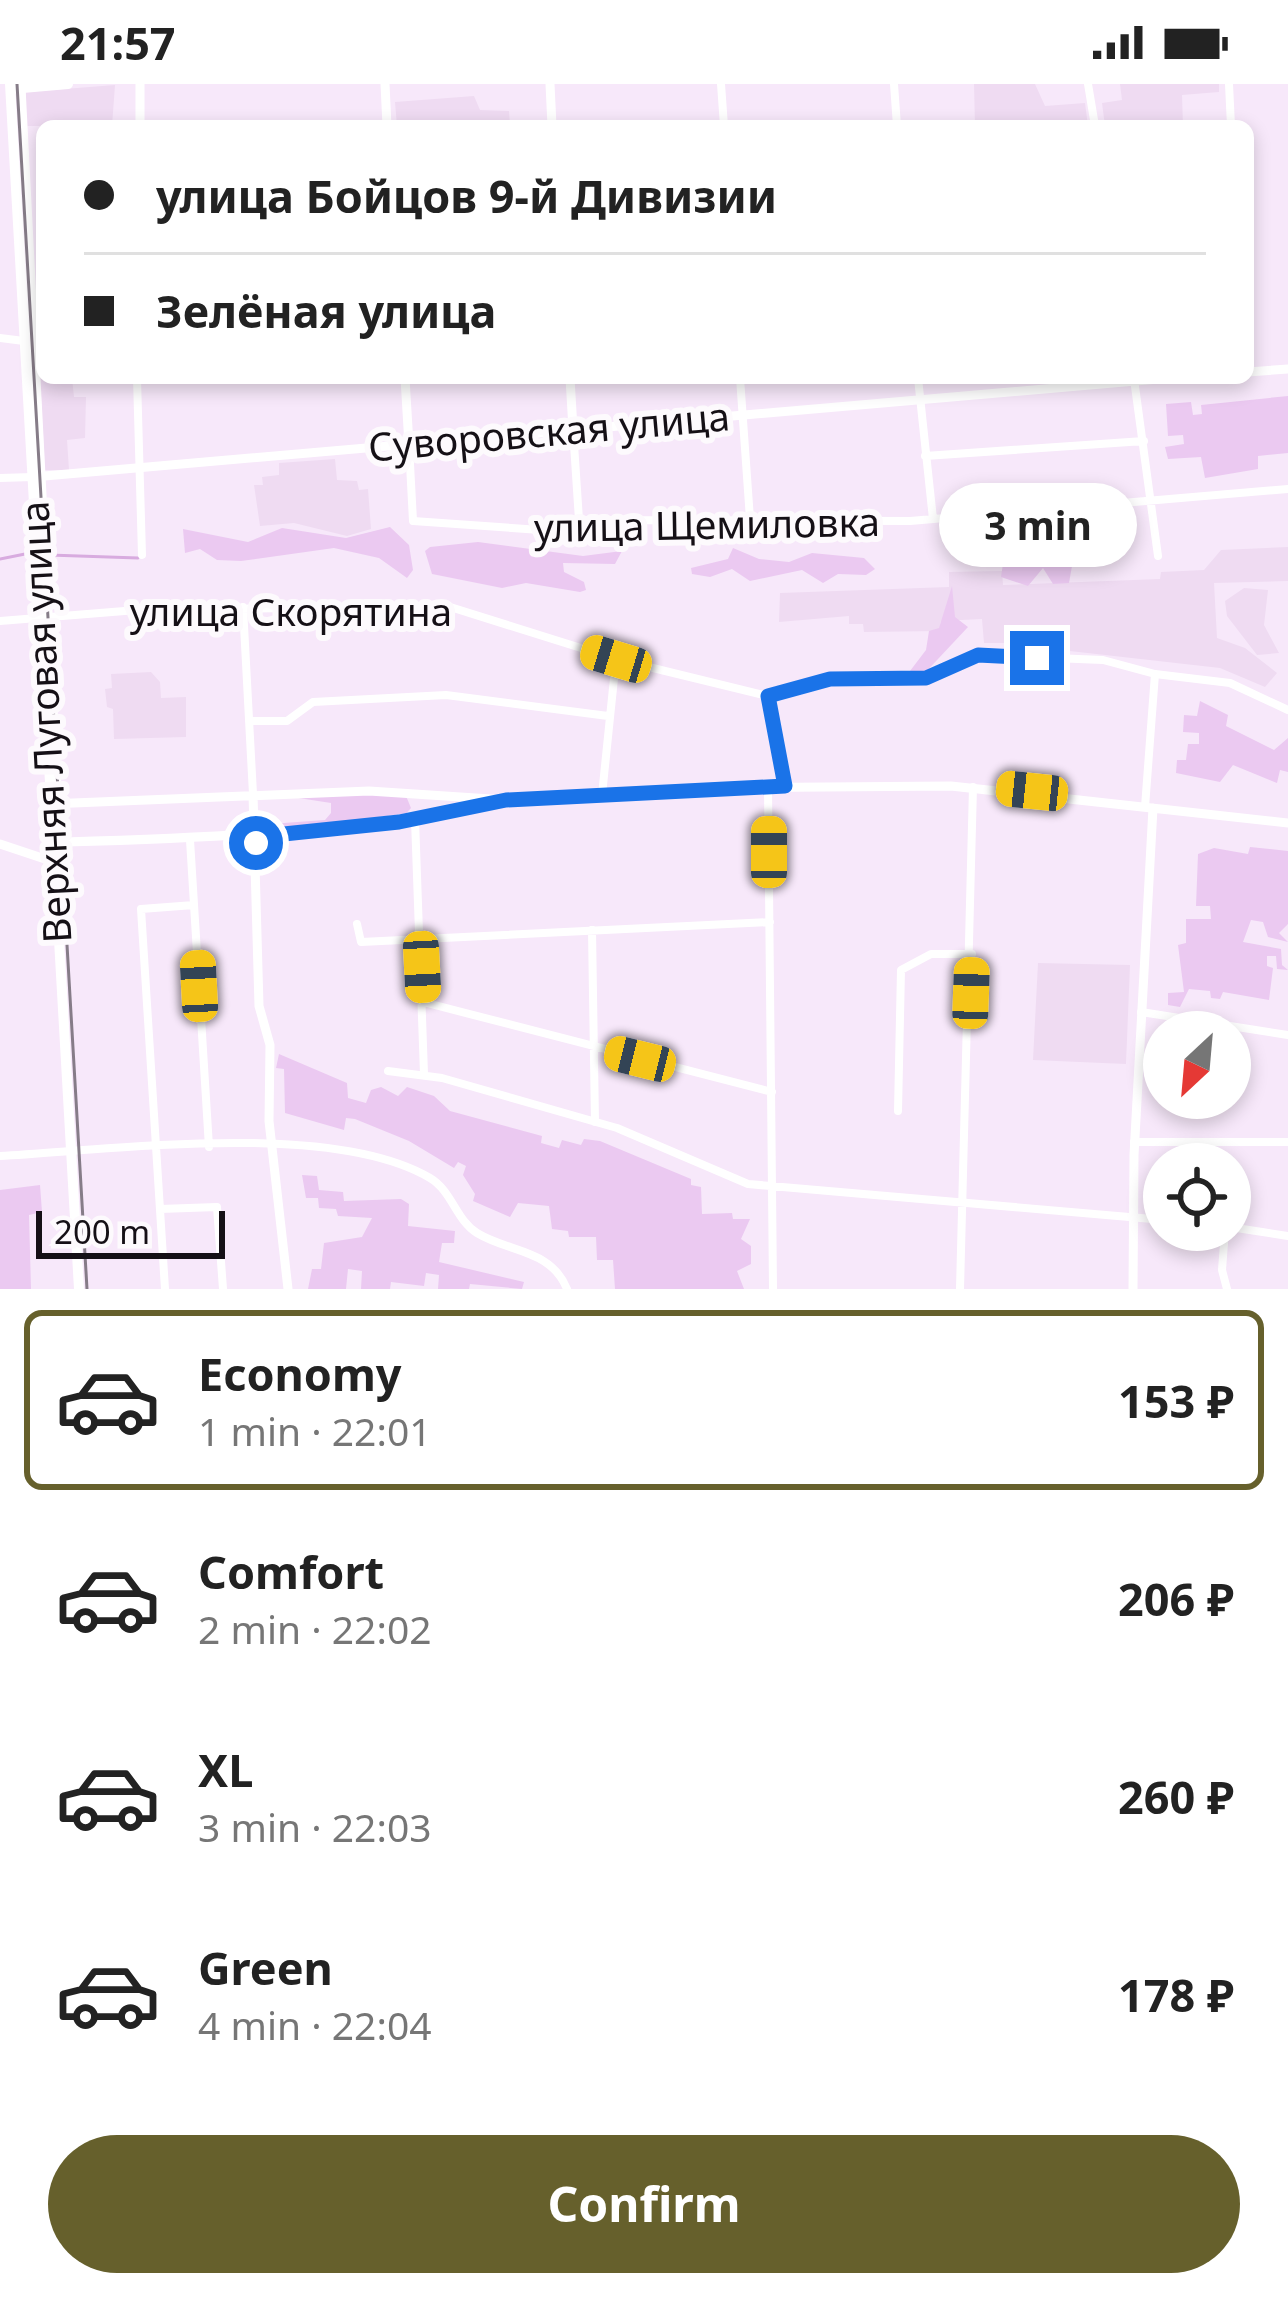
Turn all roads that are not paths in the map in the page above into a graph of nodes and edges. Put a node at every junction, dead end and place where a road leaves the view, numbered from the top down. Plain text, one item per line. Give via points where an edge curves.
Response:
1 (68, 84) edge
2 (140, 84) edge
3 (385, 84) edge
4 (550, 84) edge
5 (721, 84) edge
6 (894, 84) edge
7 (1088, 84) edge
8 (1229, 84) edge
9 (12, 87) edge
10 (140, 120) edge
11 (387, 120) edge
12 (553, 120) edge
13 (724, 120) edge
14 (897, 120) edge
15 (1094, 120) edge
16 (1232, 120) edge
17 (36, 208) edge
18 (23, 209) junction
19 (0, 338) edge
20 (26, 342) junction
21 (1288, 369) edge
22 (1254, 372) edge
23 (137, 384) edge
24 (405, 384) edge
25 (570, 384) edge
26 (740, 384) edge
27 (919, 384) edge
28 (1086, 384) edge
29 (1135, 384) edge
30 (920, 398) junction
31 (742, 414) junction
32 (573, 429) junction
33 (1144, 441) junction
34 (409, 445) junction
35 (926, 456) junction
36 (139, 469) junction
37 (39, 477) junction
38 (0, 478) edge
39 (1288, 489) edge
40 (1151, 502) junction
41 (750, 519) junction
42 (933, 519) junction
43 (579, 520) junction
44 (142, 555) dead end
45 (1158, 556) dead end
46 (243, 608) junction
47 (44, 617) junction
48 (0, 621) edge
49 (616, 659) junction
50 (1155, 674) junction
51 (768, 696) junction
52 (1288, 710) edge
53 (608, 716) junction
54 (249, 721) junction
55 (768, 786) junction
56 (785, 786) junction
57 (974, 787) junction
58 (253, 794) junction
59 (602, 795) junction
60 (506, 800) junction
61 (52, 806) junction
62 (1149, 807) junction
63 (415, 819) junction
64 (1288, 823) edge
65 (255, 837) junction
66 (61, 839) junction
67 (190, 840) junction
68 (0, 844) edge
69 (50, 856) junction
70 (194, 905) junction
71 (770, 922) junction
72 (357, 924) dead end
73 (592, 930) junction
74 (420, 939) junction
75 (972, 954) junction
76 (423, 1002) junction
77 (1141, 1012) junction
78 (1288, 1035) edge
79 (595, 1047) junction
80 (388, 1071) dead end
81 (424, 1074) junction
82 (772, 1092) junction
83 (898, 1111) dead end
84 (595, 1122) junction
85 (1134, 1142) junction
86 (1288, 1142) edge
87 (272, 1144) junction
88 (209, 1147) junction
89 (156, 1148) junction
90 (71, 1152) junction
91 (0, 1156) edge
92 (772, 1186) junction
93 (964, 1202) junction
94 (160, 1209) junction
95 (1132, 1217) junction
96 (1143, 1218) edge
97 (1251, 1231) edge
98 (1288, 1236) edge
99 (1224, 1251) edge
100 (564, 1286) edge
101 (79, 1289) edge
102 (165, 1289) edge
103 (223, 1289) edge
104 (288, 1289) edge
105 (773, 1289) edge
106 (959, 1289) edge
107 (1133, 1289) edge
108 (1228, 1289) edge

1 - 9 main road
2 - 10 street
3 - 11 street
4 - 12 street
5 - 13 street
6 - 14 street
7 - 15 street
8 - 16 street
9 - 18 main road, Верхняя Луговая улица
17 - 18 street
18 - 20 main road, Верхняя Луговая улица
18 - 37 street, Верхняя Луговая улица
19 - 20 street
20 - 37 main road, Верхняя Луговая улица
21 - 22 street
23 - 36 street
24 - 34 street
25 - 32 street
26 - 31 street
27 - 30 street
28 - 30 street, Суворовская улица
29 - 33 street
30 - 31 street, Суворовская улица
30 - 35 street
31 - 32 street, Суворовская улица
31 - 41 street
32 - 34 street, Суворовская улица
32 - 43 street
33 - 35 street
33 - 40 street
34 - 36 street, Суворовская улица
34 - 43 street, улица Щемиловка via 413,521 569,532
35 - 42 street
36 - 37 street, Суворовская улица
36 - 44 street
37 - 38 street, Суворовская улица
37 - 47 main road, Верхняя Луговая улица
39 - 40 street, улица Щемиловка
40 - 42 street, улица Щемиловка
40 - 45 street
41 - 42 street, улица Щемиловка
41 - 43 street, улица Щемиловка
46 - 47 street, улица Скорятина
46 - 49 street, улица Скорятина via 447,606
46 - 54 street
47 - 48 street, улица Скорятина
47 - 61 main road, Верхняя Луговая улица
49 - 51 street, улица Скорятина
49 - 53 street
50 - 51 street via 1103,660 978,655 926,678 830,679
50 - 52 street via 1244,686
50 - 62 street
51 - 56 street
53 - 54 street via 446,695 313,702 287,721
53 - 59 street
54 - 58 street
55 - 56 street
55 - 59 street
55 - 71 street
56 - 57 street
57 - 62 street
57 - 75 street
58 - 60 street via 369,790
58 - 61 street
58 - 65 street
59 - 60 street
60 - 63 street
61 - 66 street
61 - 69 main road, Верхняя Луговая улица
62 - 64 street
62 - 77 street
63 - 65 street
63 - 74 street
65 - 67 street
65 - 87 street
66 - 67 street
66 - 69 street
67 - 70 street
68 - 69 street
69 - 90 main road, Верхняя Луговая улица
70 - 88 street
70 - 89 street via 141,909
71 - 73 street
71 - 82 street
72 - 74 street via 362,942
73 - 74 street
73 - 79 street
74 - 76 street
75 - 83 street via 931,954 902,970
75 - 93 street
76 - 79 street
76 - 81 street
77 - 78 street
77 - 85 street
79 - 82 street
79 - 84 street
80 - 81 street
81 - 84 street
82 - 92 street
84 - 92 street via 737,1181
85 - 86 street
85 - 95 street
87 - 88 street
87 - 100 street via 419,1173 440,1185 472,1230 550,1263
87 - 104 street
88 - 89 street
89 - 90 street
89 - 94 street
90 - 91 street
90 - 101 main road, Верхняя Луговая улица
92 - 93 street
92 - 105 street
93 - 95 street
93 - 106 street
94 - 102 street
94 - 103 street via 217,1208
95 - 96 street
95 - 107 street
97 - 98 street
99 - 108 street

